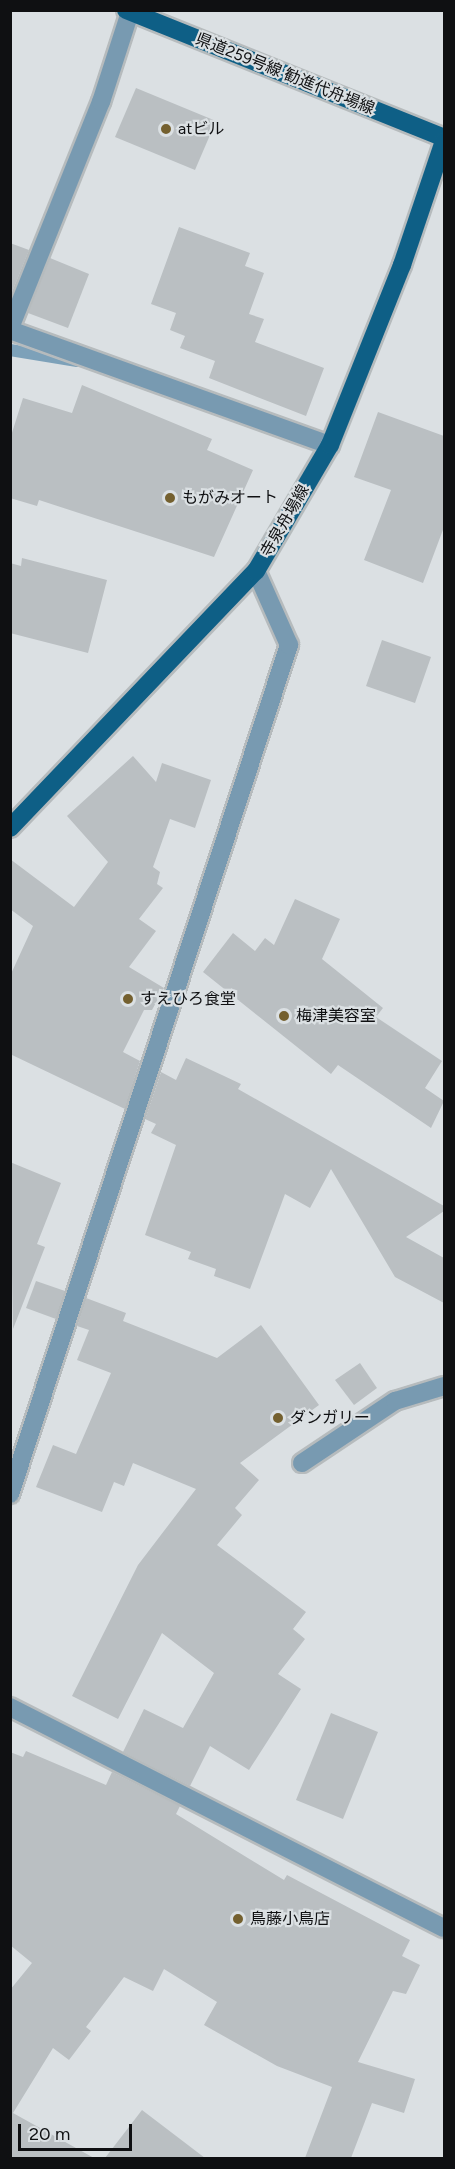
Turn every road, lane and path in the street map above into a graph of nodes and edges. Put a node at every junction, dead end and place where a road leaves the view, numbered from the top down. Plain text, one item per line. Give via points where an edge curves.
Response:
1 (128, 11) edge
2 (444, 139) edge
3 (10, 329) edge
4 (330, 445) junction
5 (256, 571) junction
6 (10, 828) edge
7 (444, 1386) edge
8 (302, 1463) dead end
9 (10, 1494) edge
10 (10, 1707) edge
11 (444, 1928) edge

1 - 2 main road, 県道259号線 勧進代舟場線
1 - 3 street via 101,102
2 - 4 main road, 寺泉舟場線 via 402,265
3 - 4 street
4 - 5 main road, 寺泉舟場線
5 - 6 main road, 寺泉舟場線
5 - 9 street via 289,645
7 - 8 street via 395,1401
10 - 11 street

